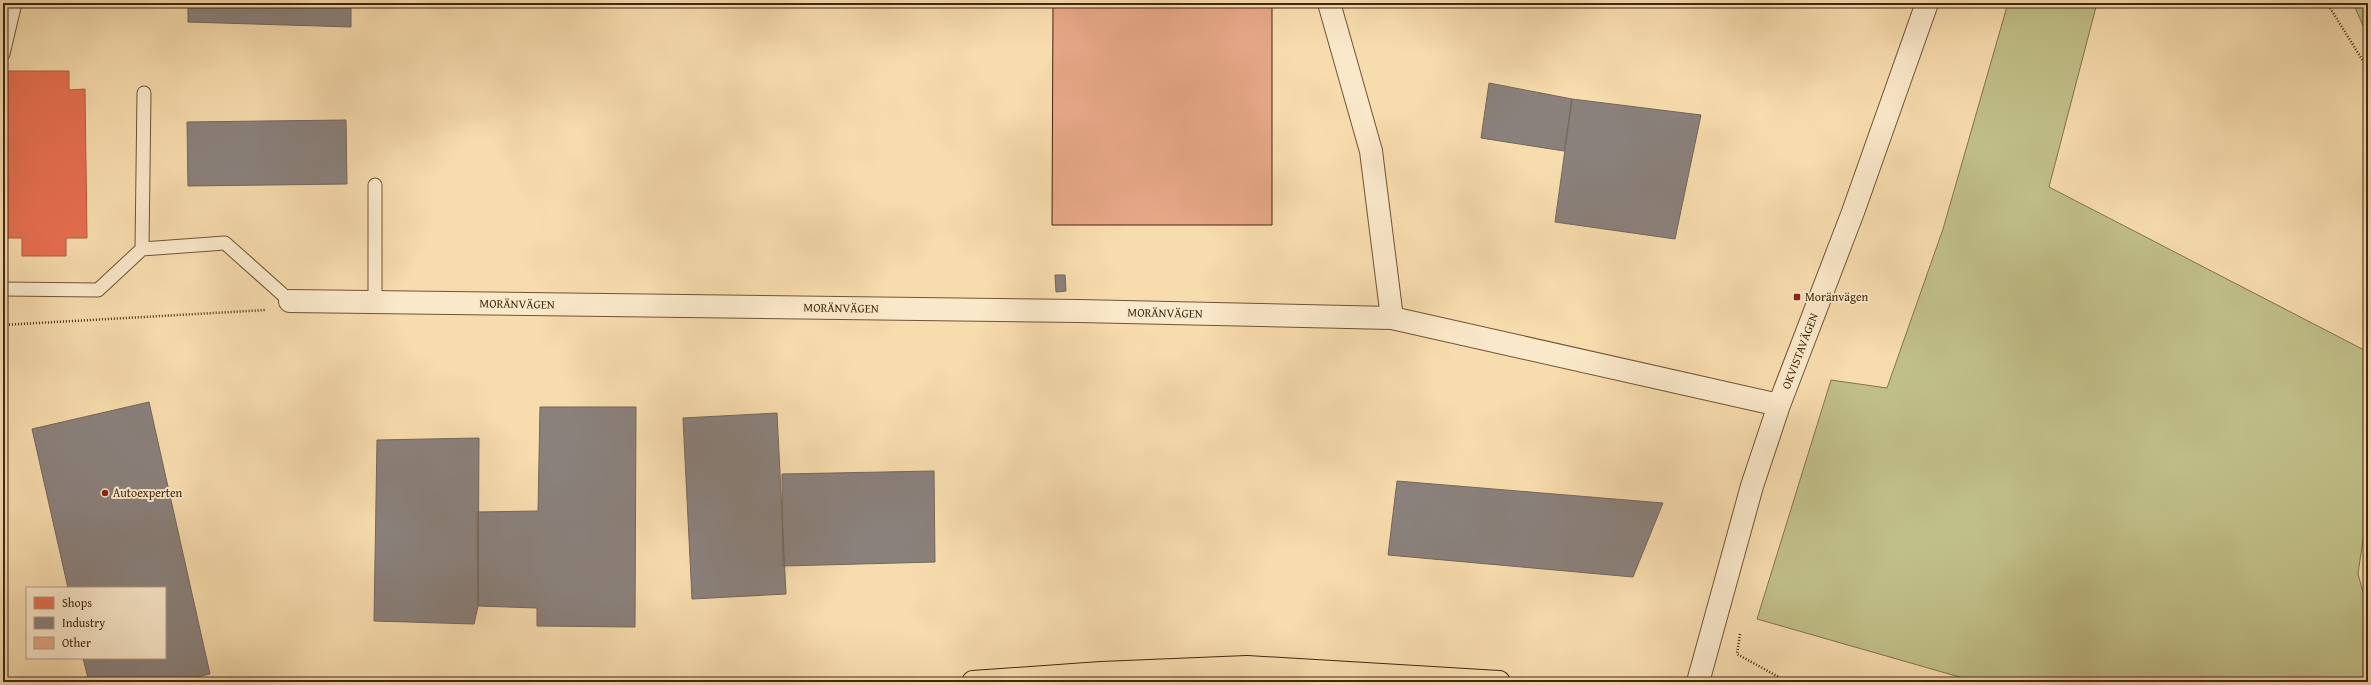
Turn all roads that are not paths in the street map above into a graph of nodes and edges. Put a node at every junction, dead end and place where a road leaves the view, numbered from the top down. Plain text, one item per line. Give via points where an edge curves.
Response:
1 (15, 3) edge
2 (1329, 3) edge
3 (1927, 3) edge
4 (3, 54) edge
5 (144, 93) dead end
6 (375, 185) dead end
7 (142, 249) junction
8 (3, 289) edge
9 (290, 301) joint
10 (375, 302) junction
11 (1392, 318) junction
12 (1779, 405) junction
13 (973, 682) edge
14 (1499, 682) edge
15 (1698, 682) edge

1 - 4 lane
2 - 11 street via 1371,151
3 - 12 street, OKVISTAVÄGEN via 1853,212
5 - 7 lane
6 - 10 lane
7 - 8 lane via 98,290
7 - 9 lane via 225,243
9 - 10 street, MORÄNVÄGEN
10 - 11 street, MORÄNVÄGEN via 1078,311
11 - 12 street, MORÄNVÄGEN
12 - 15 street, OKVISTAVÄGEN via 1752,486
13 - 14 main road via 1100,673 1247,667

